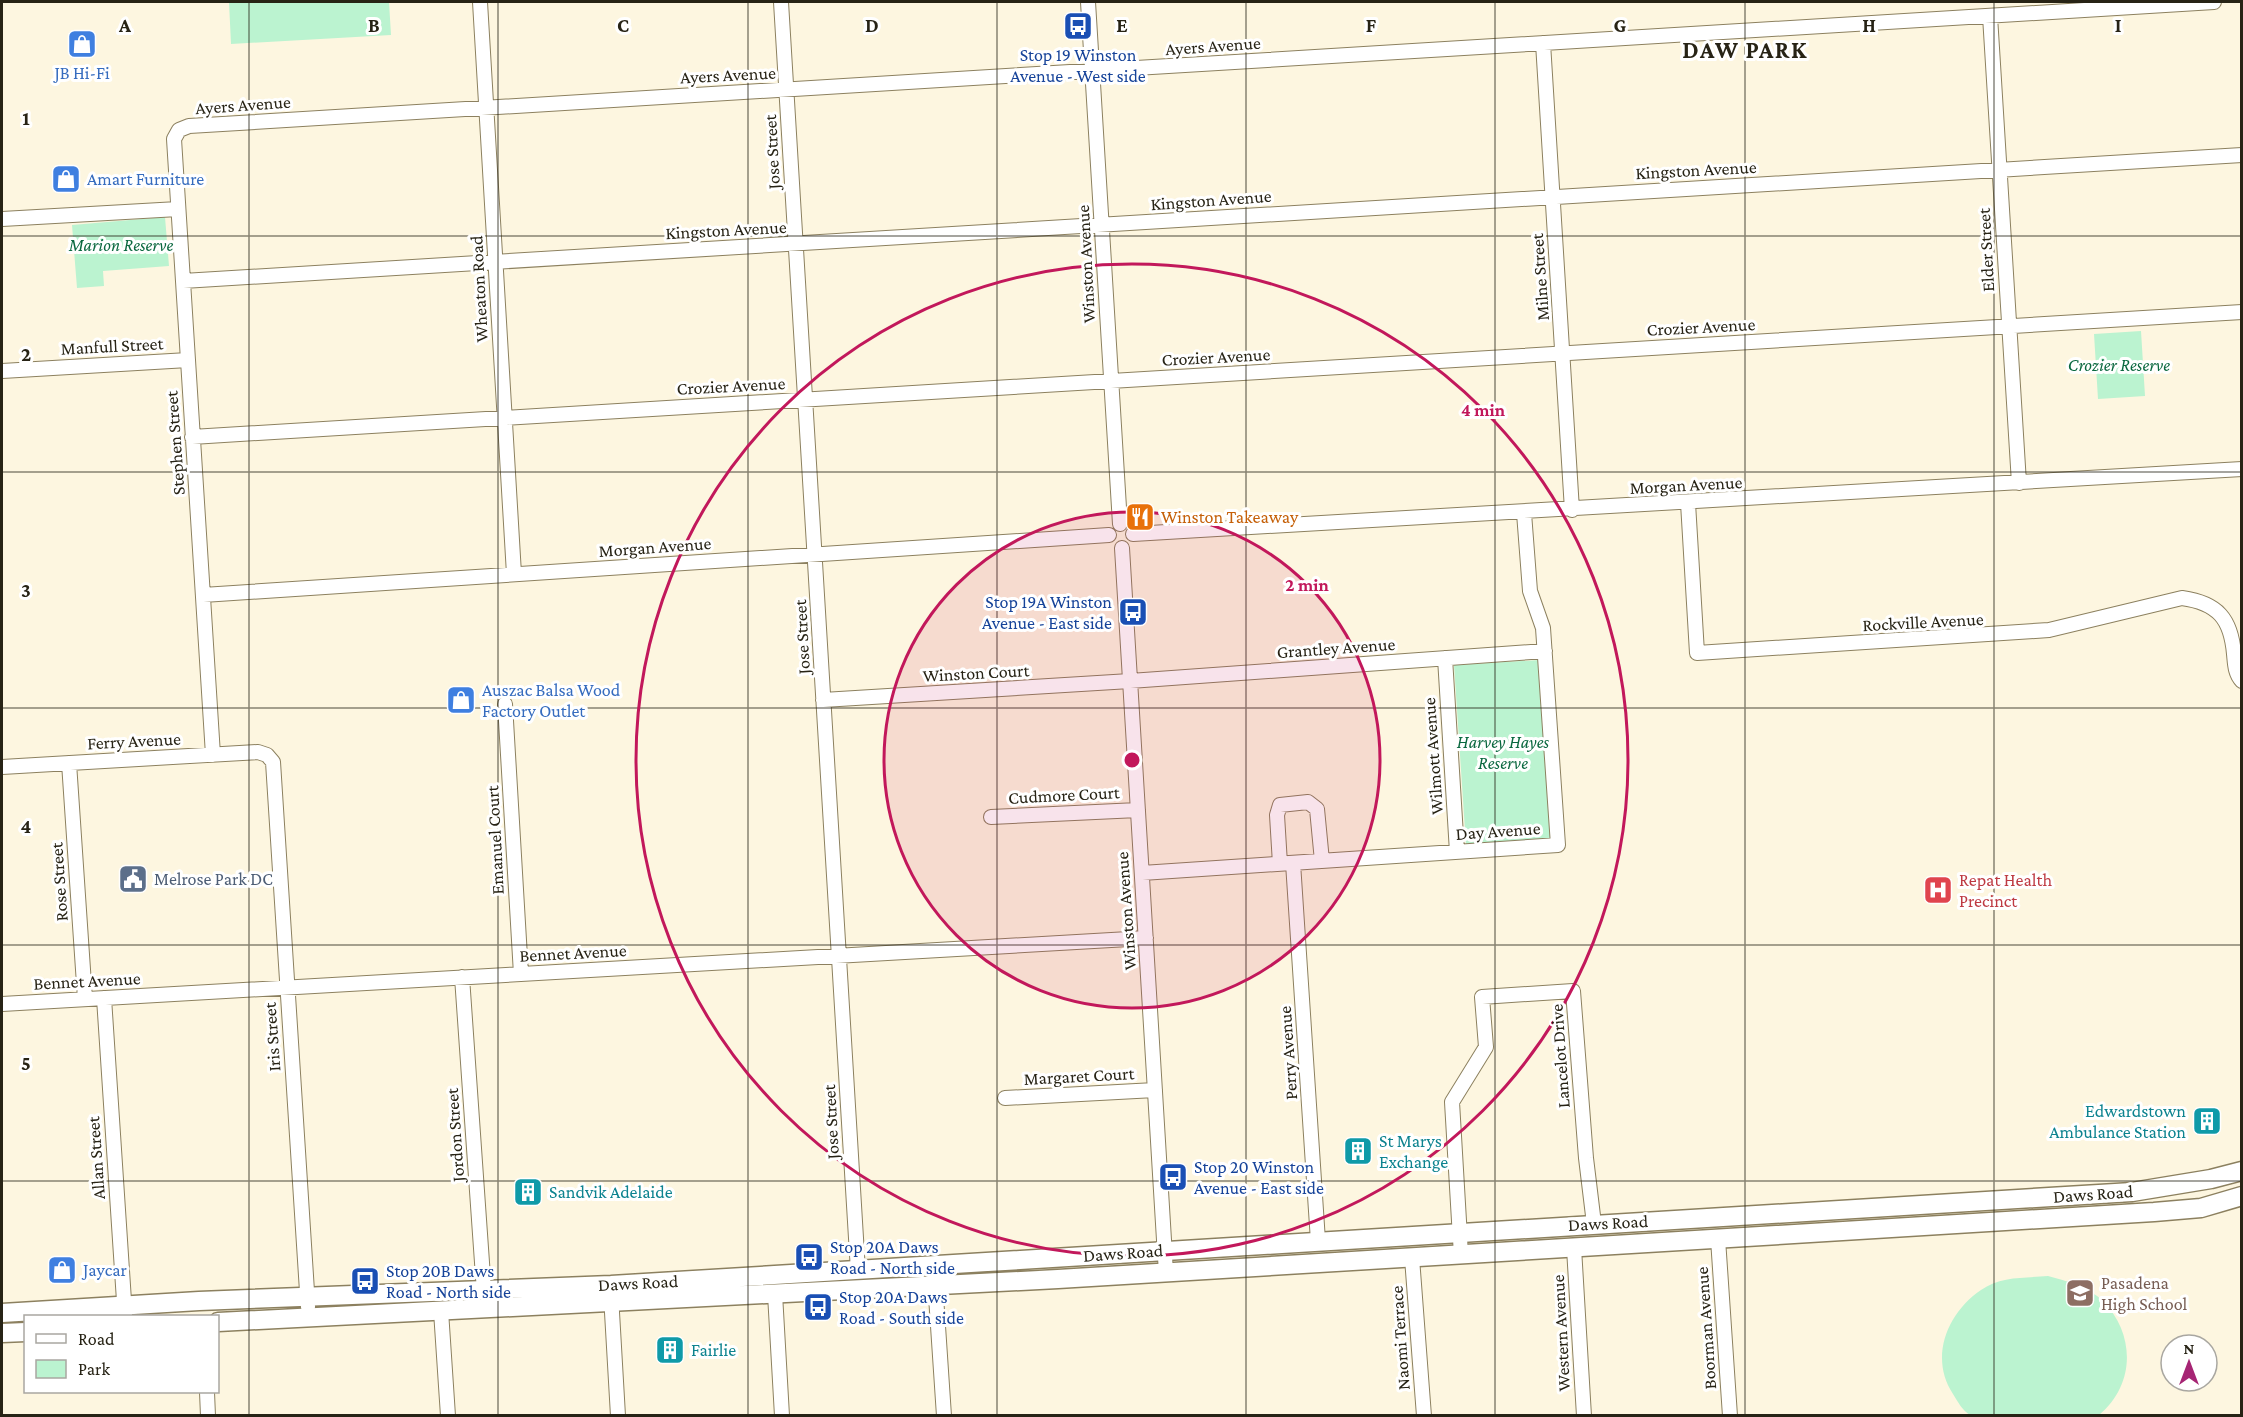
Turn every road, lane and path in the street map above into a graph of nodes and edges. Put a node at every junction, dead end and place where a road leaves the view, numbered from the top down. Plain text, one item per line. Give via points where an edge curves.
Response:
1 (480, 2) edge
2 (781, 2) edge
3 (1088, 2) edge
4 (2214, 2) edge
5 (1990, 16) junction
6 (1543, 43) junction
7 (1093, 72) junction
8 (786, 90) junction
9 (486, 108) junction
10 (179, 130) joint
11 (2241, 155) edge
12 (2000, 170) junction
13 (1553, 197) junction
14 (178, 209) junction
15 (2, 219) edge
16 (1102, 225) junction
17 (796, 244) junction
18 (495, 262) junction
19 (183, 281) junction
20 (2241, 312) edge
21 (2009, 326) junction
22 (1563, 354) junction
23 (188, 360) junction
24 (2, 371) edge
25 (1112, 381) junction
26 (805, 400) junction
27 (505, 418) junction
28 (192, 437) junction
29 (2241, 469) edge
30 (2019, 483) junction
31 (1688, 503) junction
32 (1572, 510) junction
33 (1524, 513) junction
34 (1120, 524) junction
35 (1133, 534) junction
36 (1109, 536) junction
37 (1122, 548) junction
38 (815, 555) junction
39 (514, 574) junction
40 (202, 594) junction
41 (1545, 651) junction
42 (1445, 658) junction
43 (1130, 681) junction
44 (2241, 681) edge
45 (823, 700) junction
46 (505, 704) dead end
47 (213, 755) junction
48 (267, 755) joint
49 (69, 763) junction
50 (2, 767) edge
51 (1138, 810) junction
52 (992, 817) dead end
53 (1457, 852) junction
54 (1322, 861) junction
55 (1286, 864) junction
56 (1142, 873) junction
57 (1146, 938) junction
58 (839, 956) junction
59 (521, 974) junction
60 (462, 977) junction
61 (287, 987) junction
62 (104, 998) junction
63 (86, 999) junction
64 (2, 1004) edge
65 (1155, 1090) junction
66 (1005, 1098) dead end
67 (2238, 1173) edge
68 (2241, 1196) edge
69 (2019, 1199) junction
70 (1927, 1204) junction
71 (1905, 1205) junction
72 (1744, 1215) junction
73 (2101, 1215) junction
74 (1682, 1219) junction
75 (1996, 1220) junction
76 (1594, 1224) junction
77 (1918, 1225) junction
78 (1460, 1233) junction
79 (1718, 1239) junction
80 (1318, 1241) junction
81 (1574, 1248) junction
82 (1165, 1250) junction
83 (1461, 1255) junction
84 (1412, 1258) junction
85 (934, 1266) junction
86 (858, 1271) junction
87 (1166, 1273) junction
88 (936, 1286) junction
89 (484, 1291) junction
90 (611, 1294) junction
91 (775, 1294) junction
92 (307, 1296) junction
93 (125, 1311) edge
94 (441, 1311) junction
95 (2, 1313) edge
96 (308, 1318) junction
97 (219, 1322) edge
98 (24, 1332) edge
99 (2, 1333) edge
100 (207, 1393) edge
101 (208, 1416) edge
102 (448, 1416) edge
103 (618, 1416) edge
104 (782, 1416) edge
105 (944, 1416) edge
106 (1424, 1416) edge
107 (1584, 1416) edge
108 (1730, 1416) edge

1 - 9 street, Wheaton Road
2 - 8 street, Jose Street
3 - 7 street, Winston Avenue
4 - 5 street, Ayers Avenue
5 - 6 street, Ayers Avenue
5 - 12 street, Elder Street
6 - 7 street, Ayers Avenue
6 - 13 street, Milne Street
7 - 8 street, Ayers Avenue
7 - 16 street, Winston Avenue
8 - 9 street, Ayers Avenue
8 - 17 street, Jose Street
9 - 10 street, Ayers Avenue via 189,126
9 - 18 street, Wheaton Road
10 - 14 street, Stephen Street via 174,139
11 - 12 street, Kingston Avenue
12 - 13 street, Kingston Avenue
12 - 21 street, Elder Street
13 - 16 street, Kingston Avenue
13 - 22 street, Milne Street
14 - 15 street
14 - 19 street, Stephen Street
16 - 17 street, Kingston Avenue
16 - 25 street, Winston Avenue
17 - 18 street, Kingston Avenue
17 - 26 street, Jose Street
18 - 19 street, Kingston Avenue
18 - 27 street, Wheaton Road
19 - 23 street, Stephen Street
20 - 21 street, Crozier Avenue
21 - 22 street, Crozier Avenue
21 - 30 street, Elder Street
22 - 25 street, Crozier Avenue
22 - 32 street, Milne Street
23 - 24 street, Manfull Street
23 - 28 street, Stephen Street
25 - 26 street, Crozier Avenue
25 - 34 street, Winston Avenue
26 - 27 street, Crozier Avenue
26 - 38 street, Jose Street
27 - 28 street, Crozier Avenue
27 - 39 street, Wheaton Road
28 - 40 street, Stephen Street
29 - 30 street, Morgan Avenue
30 - 31 street, Morgan Avenue
31 - 32 street, Morgan Avenue
31 - 44 street, Rockville Avenue via 1697,653 2049,630 2182,598 2216,609 2228,624
32 - 33 street, Morgan Avenue
33 - 35 street, Morgan Avenue
33 - 41 street, Day Avenue via 1530,591 1543,628
34 - 35 street via 1129,527
34 - 36 street
35 - 37 street via 1131,543
36 - 37 street via 1114,546
36 - 38 street, Morgan Avenue
37 - 43 street, Winston Avenue
38 - 39 street, Morgan Avenue
38 - 45 street, Jose Street
39 - 40 street, Morgan Avenue
40 - 47 street, Stephen Street
41 - 42 street, Grantley Avenue
41 - 53 street, Day Avenue via 1558,845
42 - 43 street, Grantley Avenue
42 - 53 street, Wilmott Avenue
43 - 45 street, Winston Court
43 - 51 street, Winston Avenue
45 - 58 street, Jose Street
46 - 59 street, Emanuel Court
47 - 48 street, Ferry Avenue
47 - 49 street, Ferry Avenue
48 - 61 street, Iris Street via 273,768
49 - 50 street, Ferry Avenue
49 - 63 street, Rose Street
51 - 52 street, Cudmore Court
51 - 56 street, Winston Avenue
53 - 54 street, Day Avenue
54 - 55 street, Day Avenue
54 - 55 street via 1317,809 1308,802 1280,805 1277,814
55 - 56 street, Day Avenue
55 - 80 street, Perry Avenue
56 - 57 street, Winston Avenue
57 - 58 street, Bennet Avenue
57 - 65 street, Winston Avenue
58 - 59 street, Bennet Avenue
58 - 86 street, Jose Street
59 - 60 street, Bennet Avenue
60 - 61 street, Bennet Avenue
60 - 89 street, Jordon Street
61 - 62 street, Bennet Avenue
61 - 92 street, Iris Street
62 - 63 street, Bennet Avenue
62 - 93 street, Allan Street
63 - 64 street, Bennet Avenue
65 - 66 street, Margaret Court
65 - 82 street, Winston Avenue
67 - 69 main road, Daws Road via 2145,1191
68 - 73 main road, Daws Road via 2200,1208
69 - 70 main road, Daws Road
69 - 73 main road via 2026,1211 2061,1209
69 - 75 main road
70 - 71 main road, Daws Road
70 - 77 main road
71 - 72 main road, Daws Road
71 - 77 main road
72 - 74 main road, Daws Road
72 - 79 main road
73 - 75 main road, Daws Road
74 - 76 main road, Daws Road
74 - 79 main road via 1707,1228
75 - 77 main road, Daws Road
76 - 78 main road, Daws Road
76 - 78 street, Lancelot Drive via 1573,991 1482,997 1486,1047 1452,1102
77 - 79 main road, Daws Road
78 - 80 main road, Daws Road
78 - 83 street, Lancelot Drive
79 - 81 main road, Daws Road
79 - 108 street, Boorman Avenue
80 - 82 main road, Daws Road
81 - 83 main road, Daws Road
81 - 107 street, Western Avenue
82 - 85 main road, Daws Road
82 - 87 street, Winston Avenue
83 - 84 main road, Daws Road
84 - 87 main road, Daws Road
84 - 106 street, Naomi Terrace
85 - 86 main road, Daws Road
85 - 88 street
86 - 90 main road, Daws Road
87 - 88 main road, Daws Road
88 - 91 main road, Daws Road
88 - 105 street
89 - 90 main road, Daws Road
89 - 92 main road, Daws Road
90 - 91 main road, Daws Road
90 - 94 main road, Daws Road
90 - 103 street
91 - 104 street
92 - 93 main road, Daws Road
92 - 96 street, Iris Street
93 - 95 main road, Daws Road
94 - 96 main road, Daws Road
94 - 102 street
96 - 97 main road, Daws Road
98 - 99 main road
100 - 101 street

